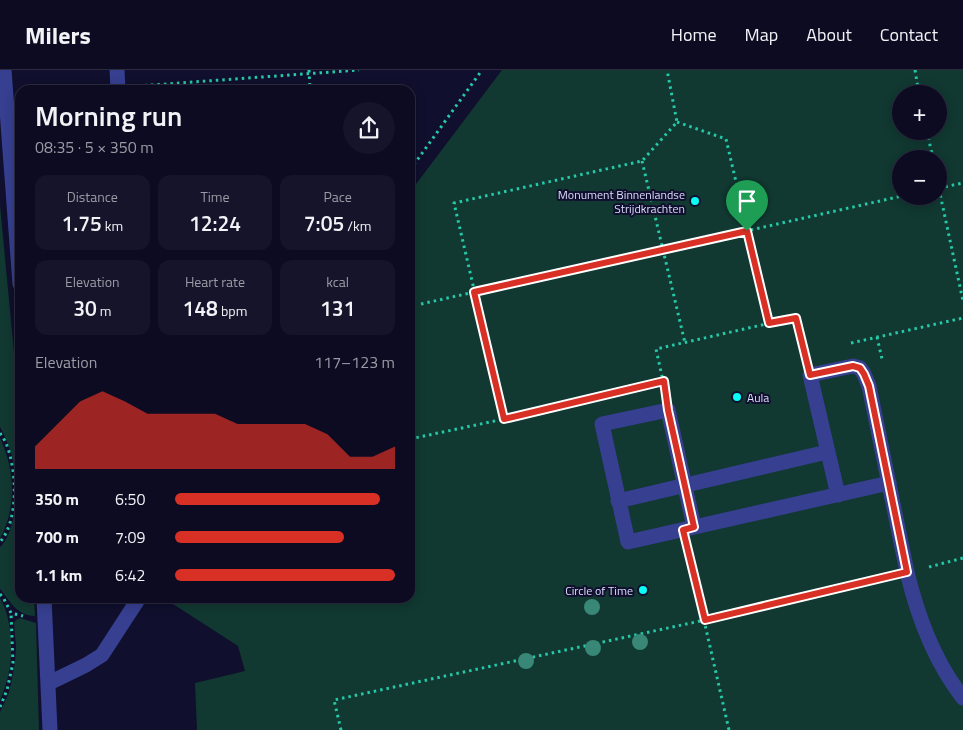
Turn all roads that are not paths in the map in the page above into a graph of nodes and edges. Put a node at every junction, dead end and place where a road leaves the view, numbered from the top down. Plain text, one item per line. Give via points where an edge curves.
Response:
1 (4, 70) edge
2 (117, 70) edge
3 (118, 85) edge
4 (15, 217) edge
5 (827, 452) junction
6 (889, 484) junction
7 (685, 485) junction
8 (838, 495) junction
9 (618, 500) junction
10 (689, 528) junction
11 (44, 603) edge
12 (136, 603) edge
13 (49, 683) junction
14 (963, 698) edge
15 (50, 730) edge

1 - 4 street
2 - 3 street
5 - 6 street via 810,375 853,366 860,368 869,386
5 - 7 street
5 - 8 street
6 - 8 street
6 - 14 street via 913,599 943,670
7 - 9 street
7 - 9 street via 668,410 602,424
7 - 10 street
8 - 10 street
9 - 10 street via 628,542
11 - 13 street
12 - 13 street via 102,655
13 - 15 street

